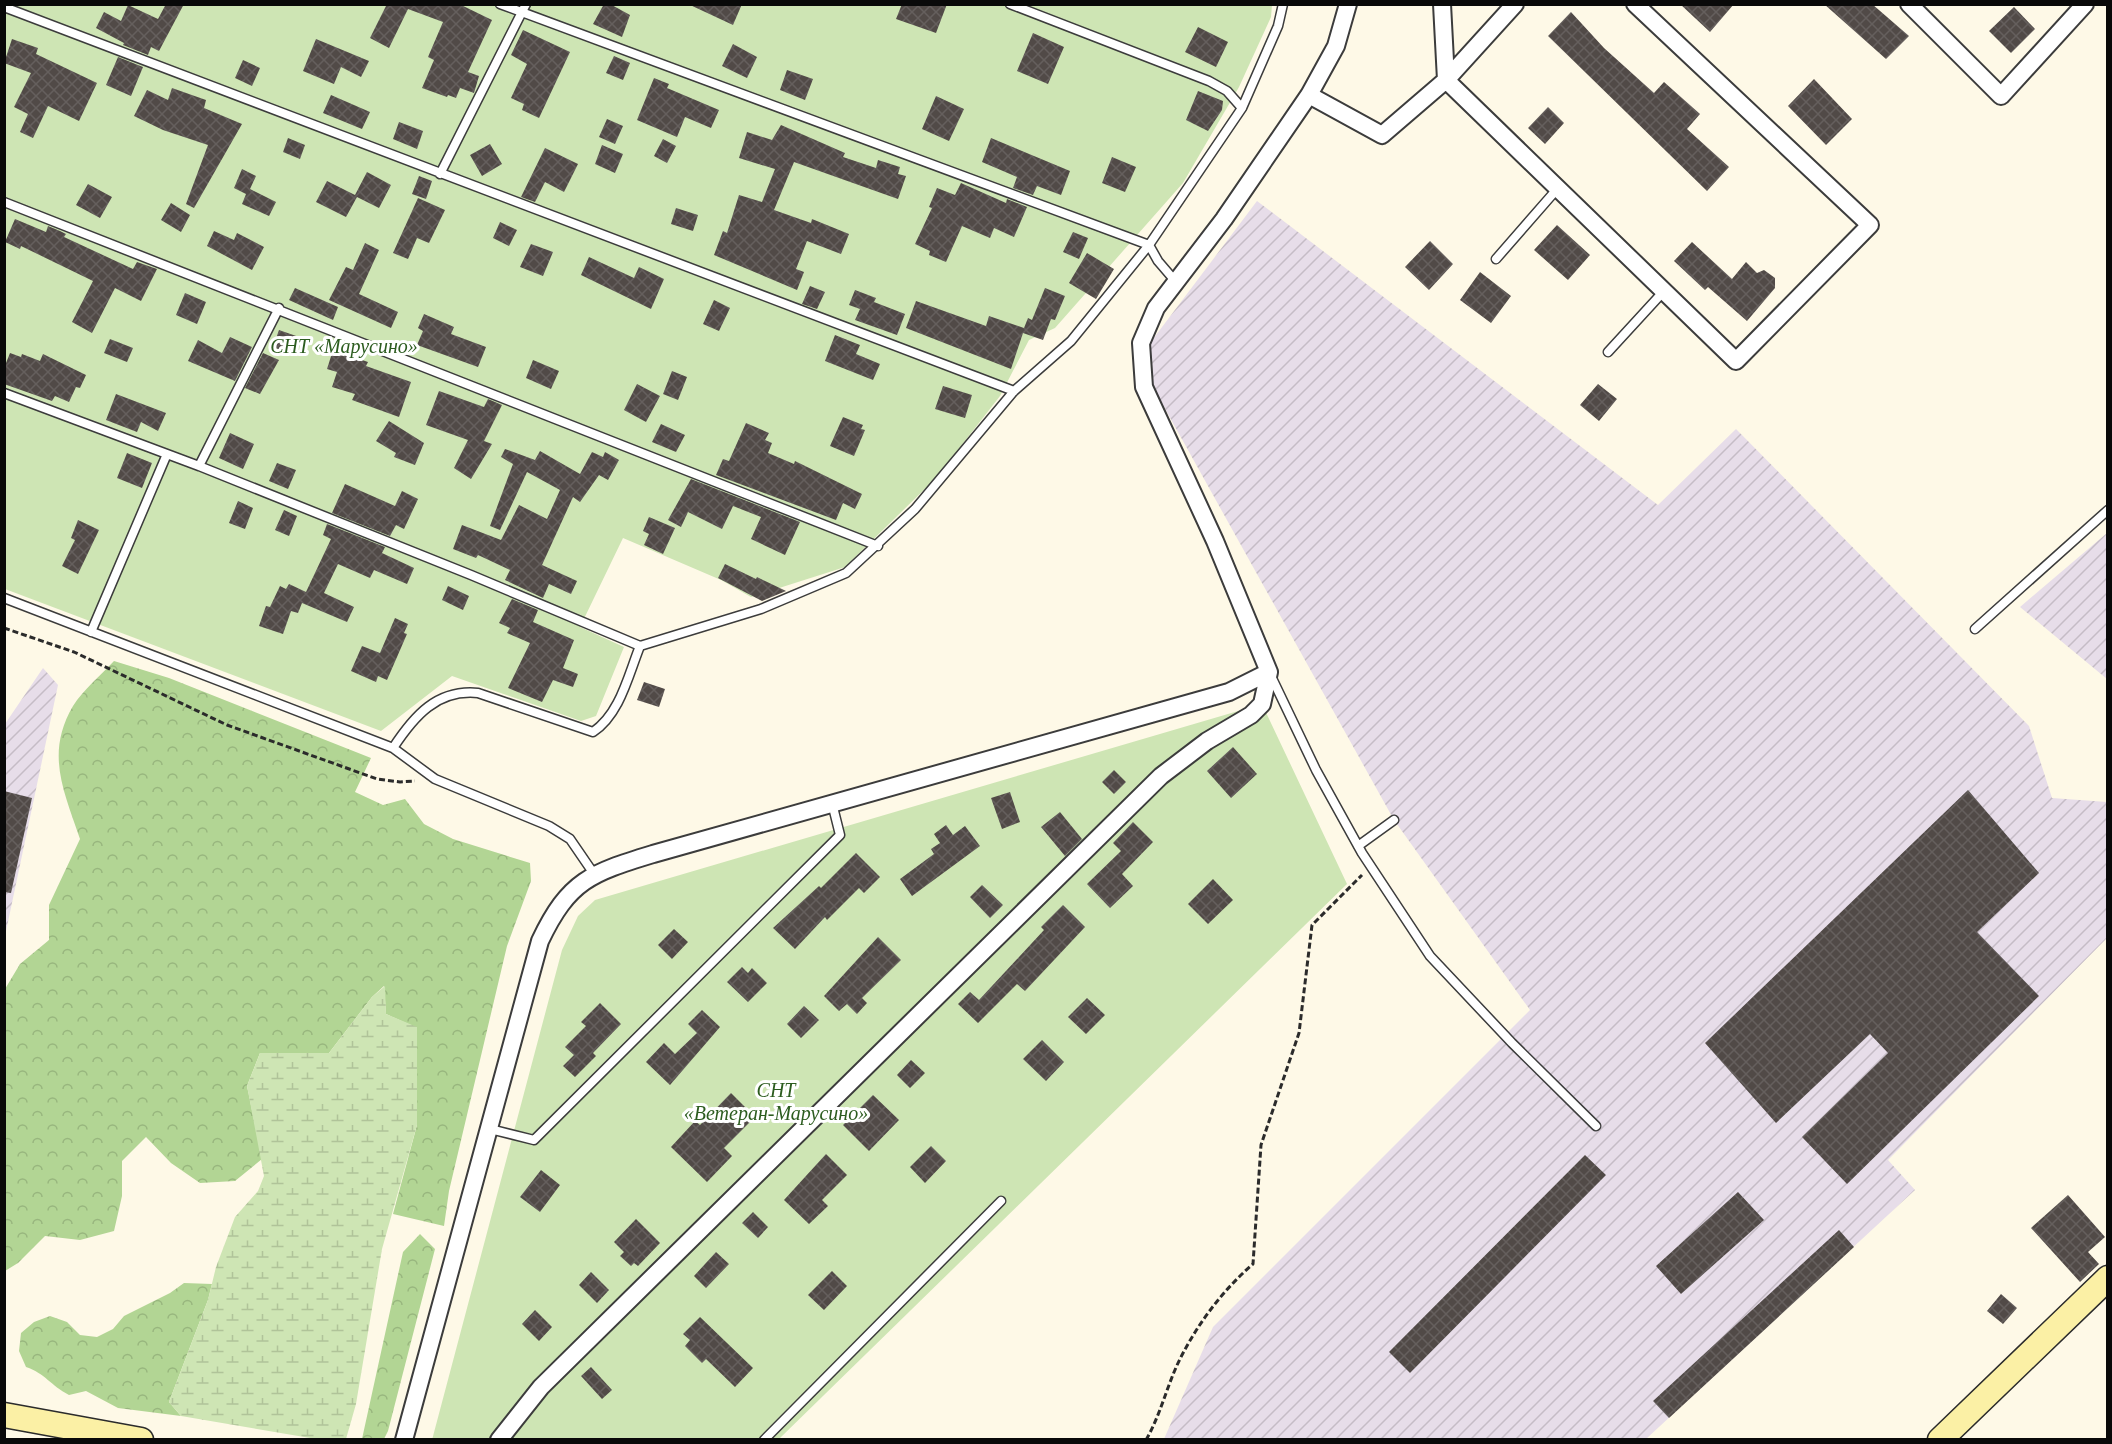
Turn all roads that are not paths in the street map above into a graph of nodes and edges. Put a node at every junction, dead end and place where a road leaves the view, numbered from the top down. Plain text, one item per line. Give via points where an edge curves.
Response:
1 (500, 4) edge
2 (1010, 4) edge
3 (1283, 4) edge
4 (1348, 4) edge
5 (1442, 4) edge
6 (1515, 4) edge
7 (1635, 4) edge
8 (1909, 4) edge
9 (2085, 4) edge
10 (4, 7) edge
11 (524, 9) edge
12 (1446, 80) junction
13 (1309, 95) junction
14 (1242, 108) junction
15 (440, 174) junction
16 (1558, 188) junction
17 (4, 202) edge
18 (1149, 245) junction
19 (1496, 259) dead end
20 (1176, 282) junction
21 (1664, 291) junction
22 (279, 308) junction
23 (1608, 352) dead end
24 (1014, 391) junction
25 (4, 393) edge
26 (167, 454) junction
27 (199, 466) junction
28 (2108, 510) edge
29 (878, 546) junction
30 (4, 598) edge
31 (1975, 630) dead end
32 (91, 632) junction
33 (640, 646) junction
34 (1269, 672) junction
35 (393, 748) junction
36 (832, 803) junction
37 (1394, 820) dead end
38 (1358, 846) junction
39 (594, 874) junction
40 (1596, 1126) dead end
41 (490, 1129) junction
42 (1000, 1201) dead end
43 (2108, 1278) edge
44 (4, 1415) edge
45 (88, 1435) edge
46 (141, 1440) edge
47 (404, 1440) edge
48 (499, 1440) edge
49 (764, 1440) edge
50 (1940, 1440) edge

1 - 11 lane
2 - 14 lane via 1209,81
3 - 14 lane via 1278,26
4 - 13 street via 1335,46
5 - 12 street
6 - 12 street
7 - 21 street via 1870,225 1736,361
8 - 9 street via 2001,96
10 - 15 lane
11 - 15 lane
11 - 18 lane
12 - 13 street via 1382,135
12 - 16 street
13 - 20 street
14 - 18 lane
15 - 24 lane
16 - 19 lane
16 - 21 street
17 - 22 lane
18 - 20 lane
18 - 24 lane via 1071,341
20 - 34 street via 1156,308 1141,343 1144,387 1215,541
21 - 23 lane
22 - 27 lane
22 - 29 lane
24 - 29 lane via 915,509
25 - 26 lane
26 - 27 lane
26 - 32 lane
27 - 33 lane
28 - 31 lane
29 - 33 lane via 846,573 761,609
30 - 32 lane
32 - 35 lane
33 - 35 lane via 614,712 592,732 478,693 459,691 442,697 407,726
34 - 36 street via 1229,692
34 - 38 lane
34 - 48 street via 1262,704 1257,709 1161,776 541,1387
35 - 39 lane via 435,779 549,826 570,839
36 - 39 street
36 - 41 lane via 840,835 534,1140
37 - 38 lane
38 - 40 lane via 1430,957
39 - 41 street via 570,891 540,941
41 - 47 street
42 - 49 lane
43 - 50 main road
44 - 45 main road
45 - 46 main road

